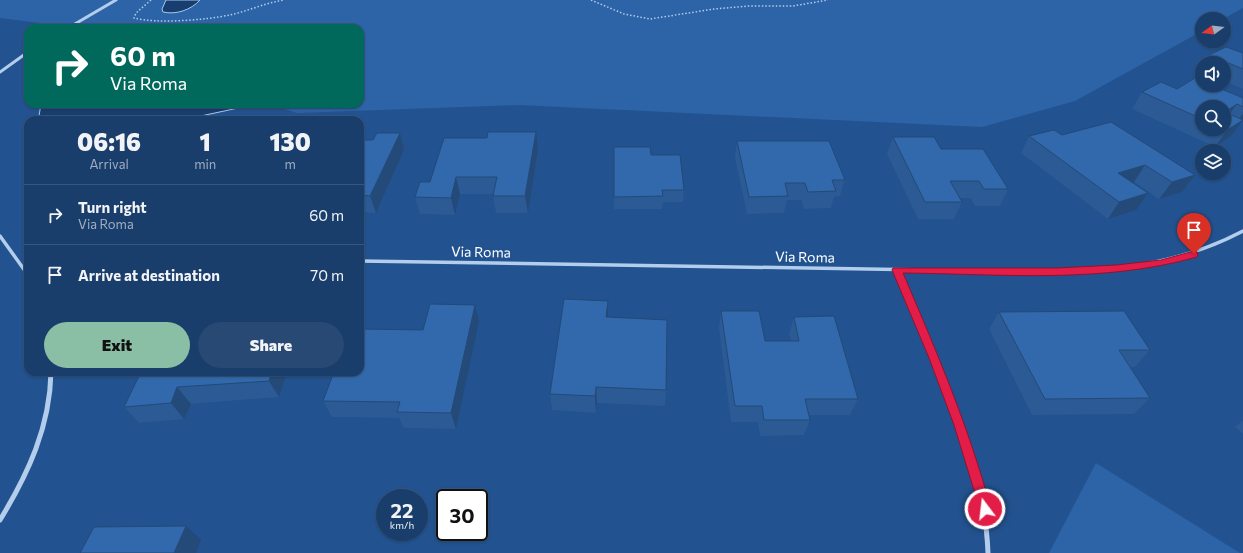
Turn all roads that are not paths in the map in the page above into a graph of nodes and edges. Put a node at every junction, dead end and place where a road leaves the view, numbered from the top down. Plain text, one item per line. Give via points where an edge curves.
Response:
1 (116, 0) edge
2 (75, 24) edge
3 (24, 55) edge
4 (0, 72) edge
5 (1243, 231) edge
6 (0, 236) edge
7 (364, 261) edge
8 (24, 269) edge
9 (897, 270) junction
10 (51, 376) edge
11 (0, 520) edge
12 (988, 553) edge

1 - 2 street
3 - 4 street
5 - 9 street, Via Roma via 1227,241 1183,258 1116,269 1057,272
6 - 8 street
7 - 9 street, Via Roma
9 - 12 street via 934,358 975,471 985,509
10 - 11 street via 48,406 35,452 22,482

